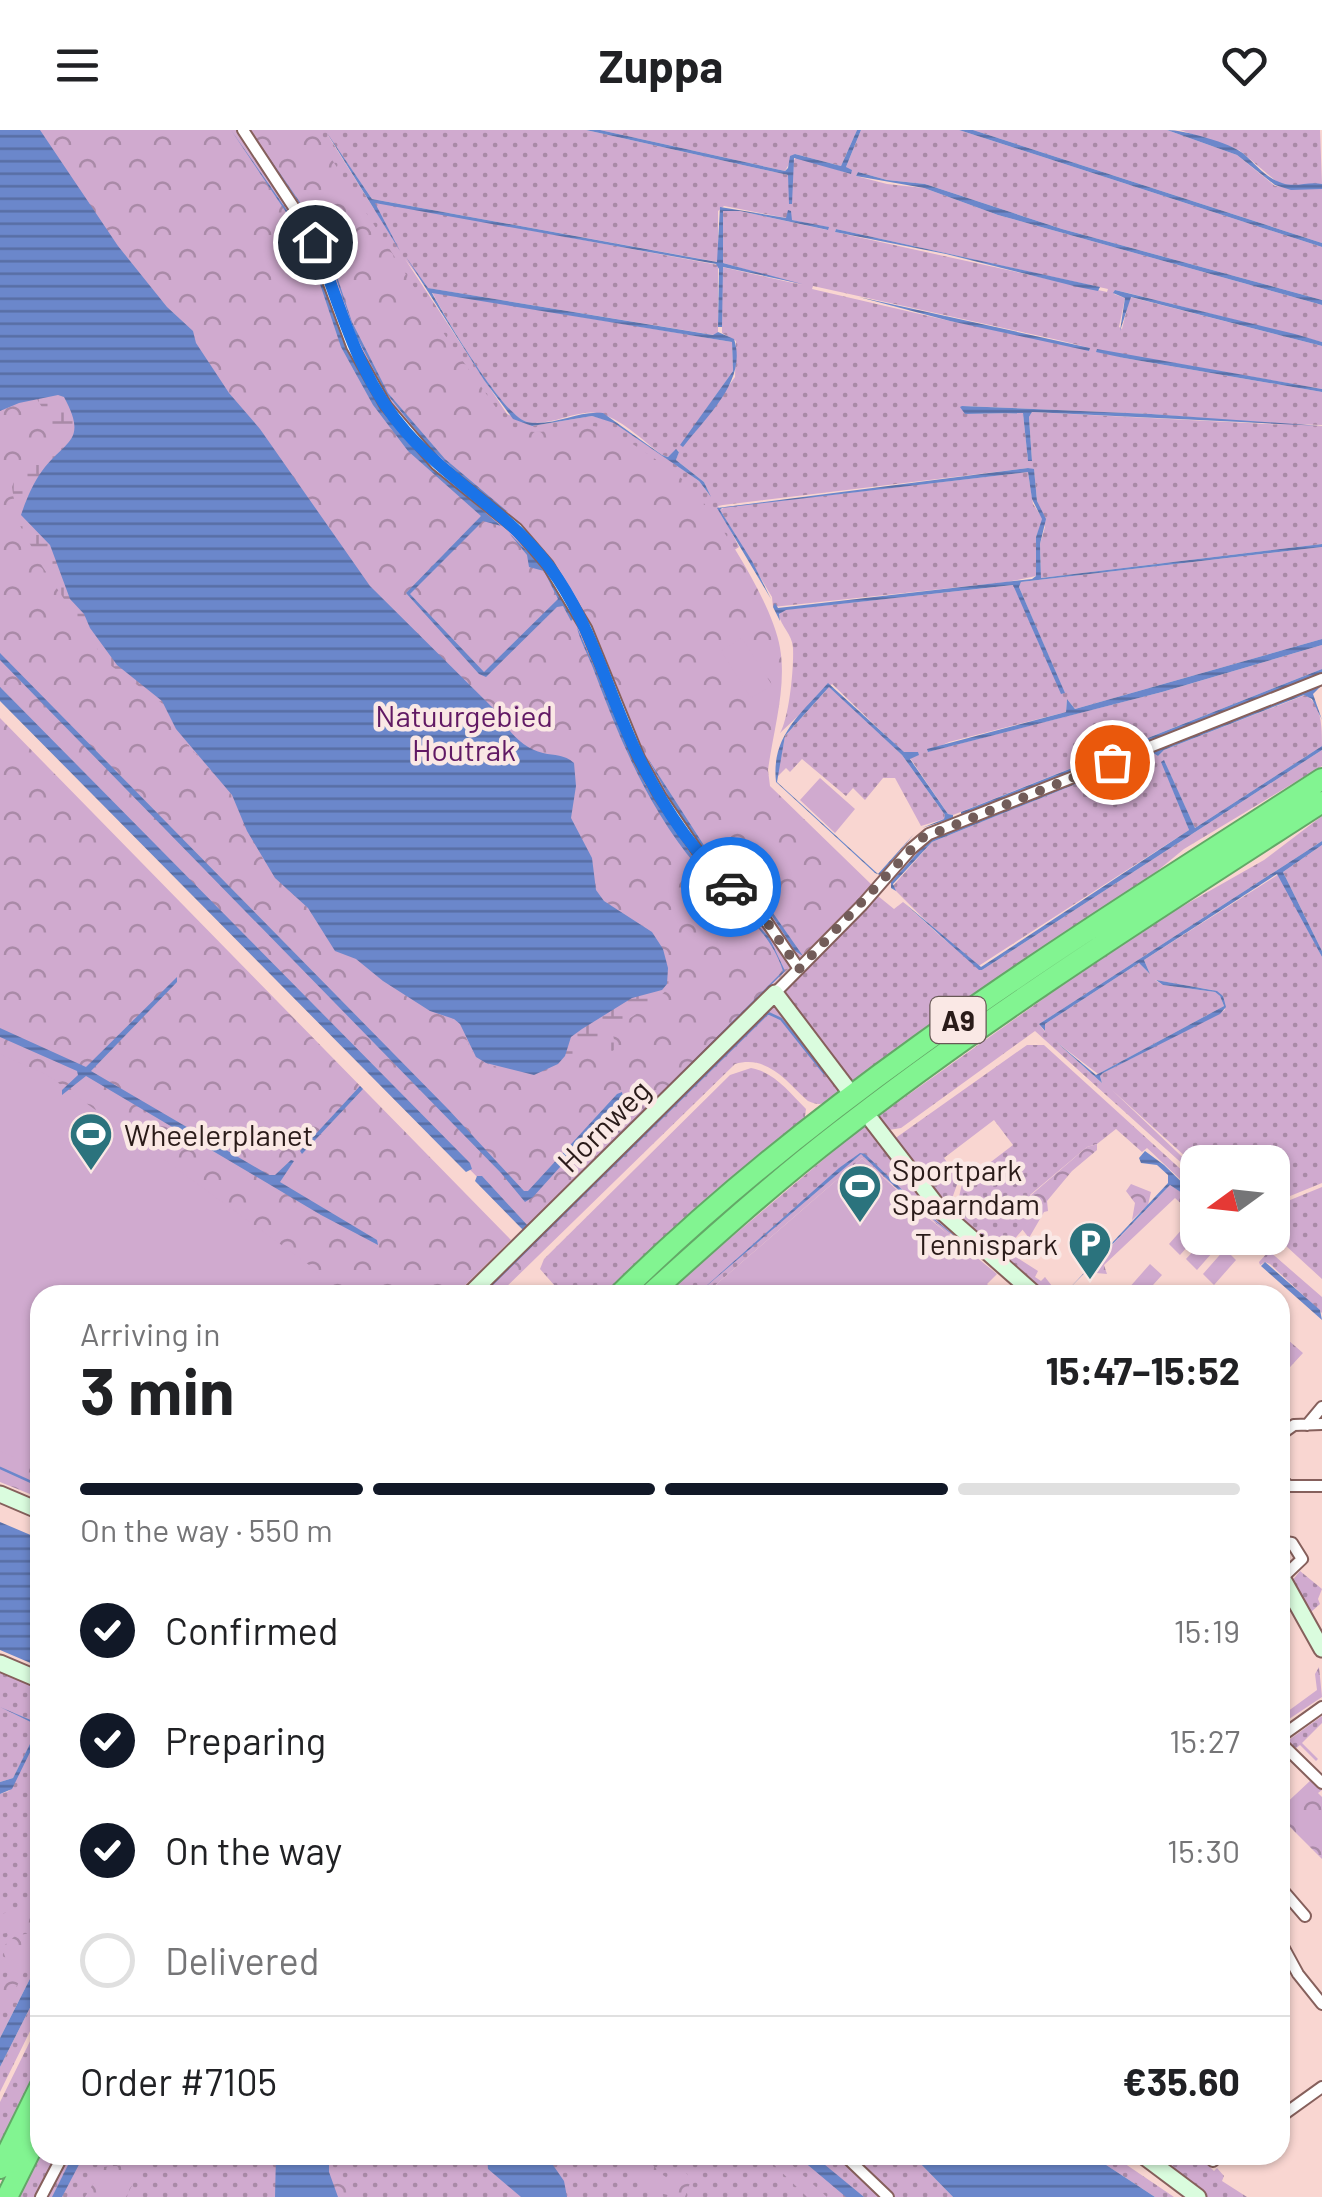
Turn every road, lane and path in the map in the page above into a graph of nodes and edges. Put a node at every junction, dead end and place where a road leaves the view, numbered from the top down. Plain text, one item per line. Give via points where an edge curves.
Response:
1 (243, 130) edge
2 (1322, 679) edge
3 (1322, 779) edge
4 (1322, 802) edge
5 (799, 969) junction
6 (775, 994) junction
7 (847, 1088) dead end
8 (872, 1120) dead end
9 (479, 1285) edge
10 (630, 1285) edge
11 (660, 1285) edge
12 (1025, 1285) edge
13 (1322, 1407) edge
14 (1306, 1424) junction
15 (1322, 1424) edge
16 (1290, 1427) edge
17 (1290, 1486) edge
18 (1322, 1486) edge
19 (0, 1494) edge
20 (30, 1507) edge
21 (1290, 1543) edge
22 (1290, 1568) edge
23 (1290, 1592) edge
24 (1322, 1649) edge
25 (0, 1663) edge
26 (30, 1676) edge
27 (1322, 1706) edge
28 (1290, 1732) edge
29 (1290, 1750) edge
30 (1322, 1782) edge
31 (1290, 1899) edge
32 (1305, 1916) dead end
33 (1290, 1959) edge
34 (1322, 2004) edge
35 (1322, 2087) edge
36 (30, 2107) edge
37 (1290, 2108) edge
38 (30, 2151) edge
39 (58, 2165) edge
40 (854, 2165) edge
41 (1155, 2165) edge
42 (0, 2168) edge
43 (7, 2197) edge
44 (41, 2197) edge
45 (888, 2197) edge
46 (1198, 2197) edge

1 - 5 street via 310,232 352,346 386,406 436,464 548,564 586,628 666,806 709,865 772,928
2 - 5 street via 930,834
3 - 10 highway, A9 via 888,1070 742,1185
4 - 11 highway, A9 via 892,1092
5 - 6 street
6 - 7 street
6 - 9 street, Hornweg
8 - 12 street via 942,1212
13 - 14 street
14 - 15 street
14 - 16 street
17 - 18 street
19 - 20 street
21 - 22 street via 1302,1558
23 - 24 street
25 - 26 street
27 - 28 street
29 - 30 street
31 - 32 street
33 - 34 street
35 - 37 street
36 - 42 highway
38 - 43 highway
39 - 44 street
40 - 45 street
41 - 46 street

